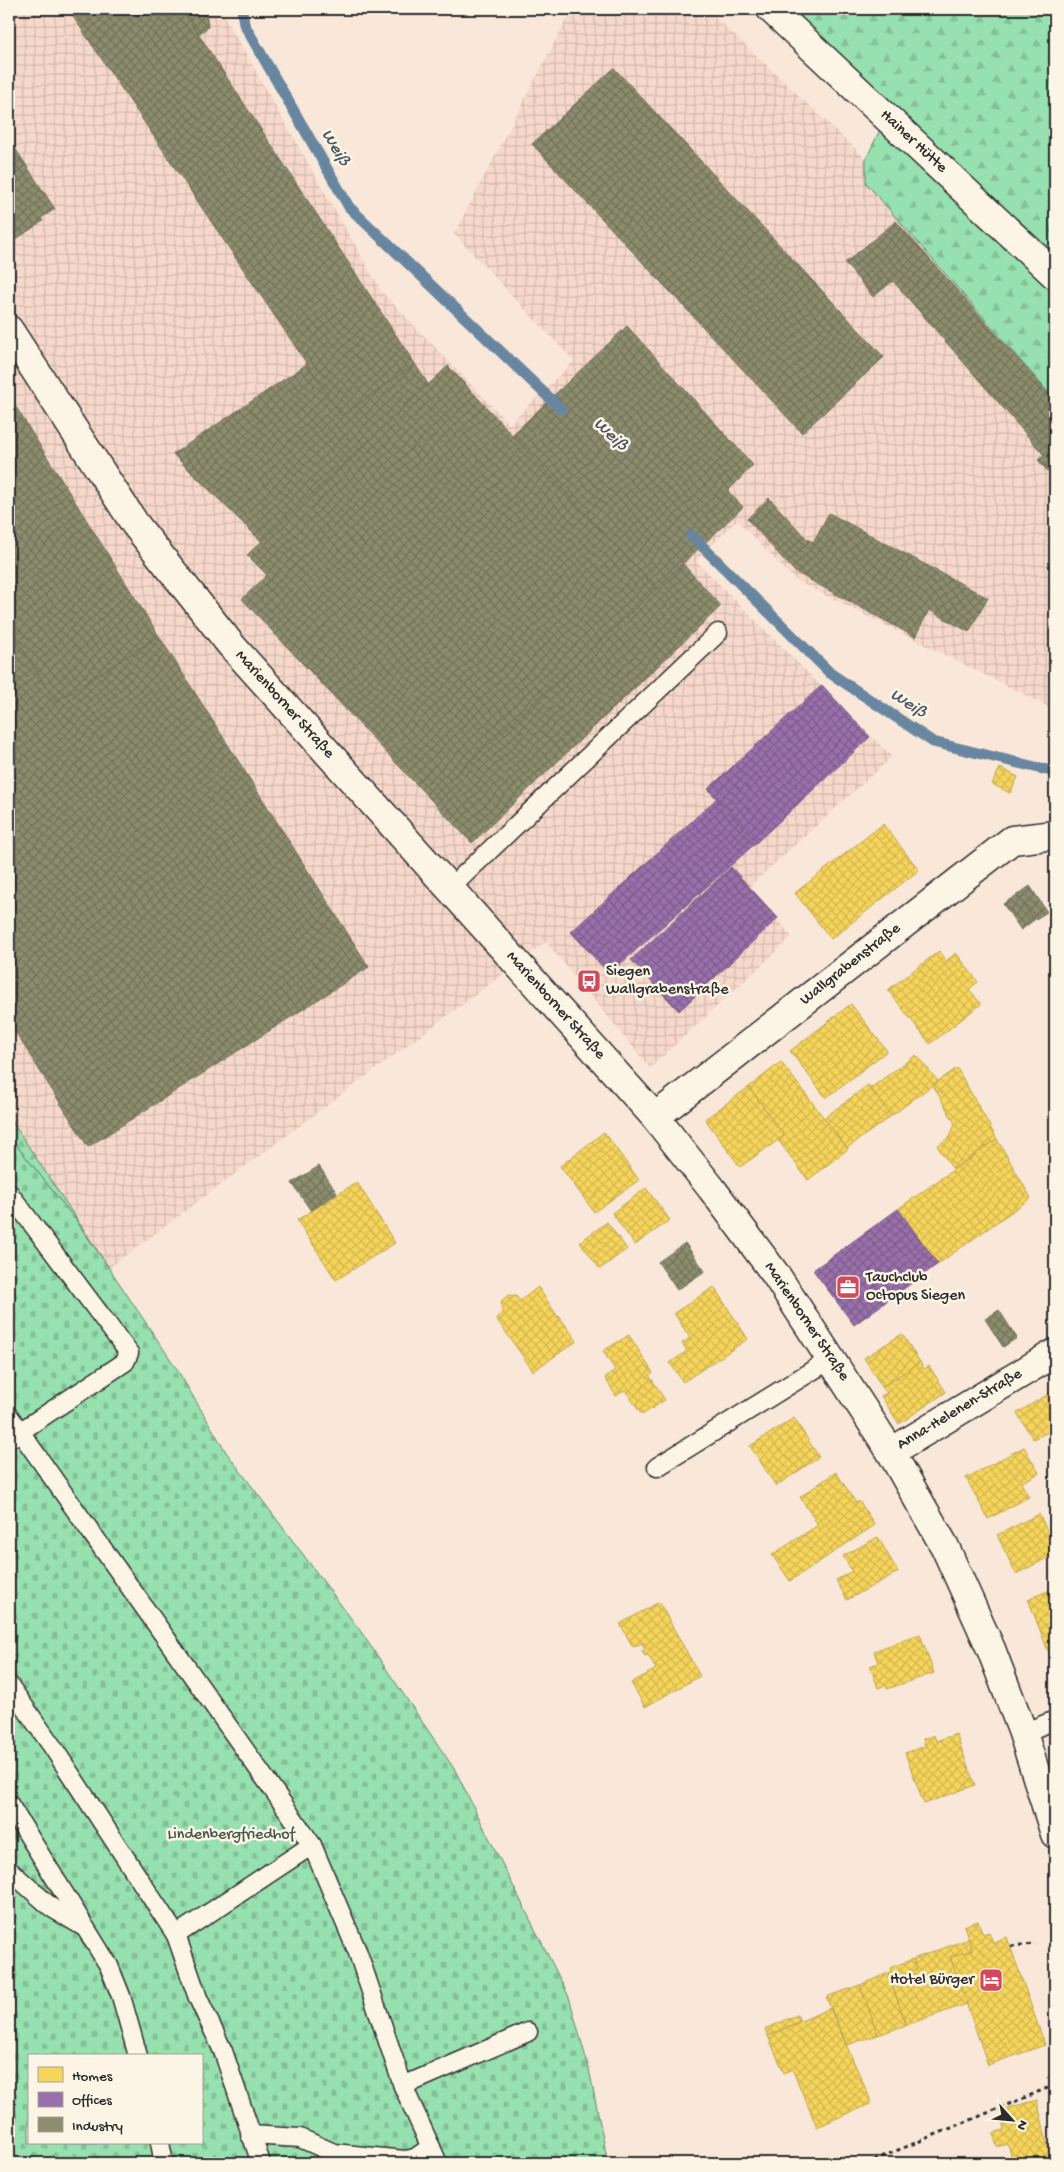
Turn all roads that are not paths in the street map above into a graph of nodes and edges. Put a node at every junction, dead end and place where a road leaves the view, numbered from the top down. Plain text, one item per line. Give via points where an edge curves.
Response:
1 (771, 9) edge
2 (1055, 275) edge
3 (9, 330) edge
4 (718, 633) dead end
5 (1055, 835) edge
6 (449, 889) junction
7 (655, 1117) junction
8 (9, 1193) edge
9 (1055, 1353) edge
10 (831, 1359) junction
11 (9, 1416) edge
12 (15, 1436) edge
13 (891, 1452) junction
14 (658, 1467) dead end
15 (9, 1685) edge
16 (1055, 1720) edge
17 (1023, 1733) junction
18 (9, 1804) edge
19 (1055, 1834) edge
20 (312, 1845) junction
21 (9, 1870) edge
22 (86, 1928) junction
23 (176, 1935) junction
24 (528, 2032) dead end
25 (137, 2054) edge
26 (403, 2086) junction
27 (250, 2135) junction
28 (160, 2144) edge
29 (434, 2155) edge
30 (367, 2159) edge
31 (164, 2163) edge
32 (261, 2163) edge

1 - 2 main road, Hainer Hütte
3 - 6 main road, Marienborner Straße via 134,524 231,645
4 - 6 lane
5 - 7 main road, Wallgrabenstraße via 1012,840
6 - 7 main road, Marienborner Straße
7 - 10 main road, Marienborner Straße via 776,1276
8 - 12 lane via 129,1353 125,1362
9 - 13 main road, Anna-Helenen-Straße
10 - 13 main road, Marienborner Straße
10 - 14 lane
11 - 12 lane
12 - 20 lane
13 - 17 main road, Marienborner Straße via 945,1547 991,1649
15 - 23 lane
16 - 17 lane
17 - 19 main road, Marienborner Straße
18 - 22 lane
20 - 23 lane
20 - 26 lane via 358,1953
21 - 22 lane via 52,1908
22 - 25 lane via 109,1966
23 - 27 lane via 198,1998 222,2051
24 - 26 lane
26 - 29 lane
27 - 30 lane via 300,2138 334,2153
27 - 32 lane
28 - 31 lane
29 - 30 lane via 406,2160

